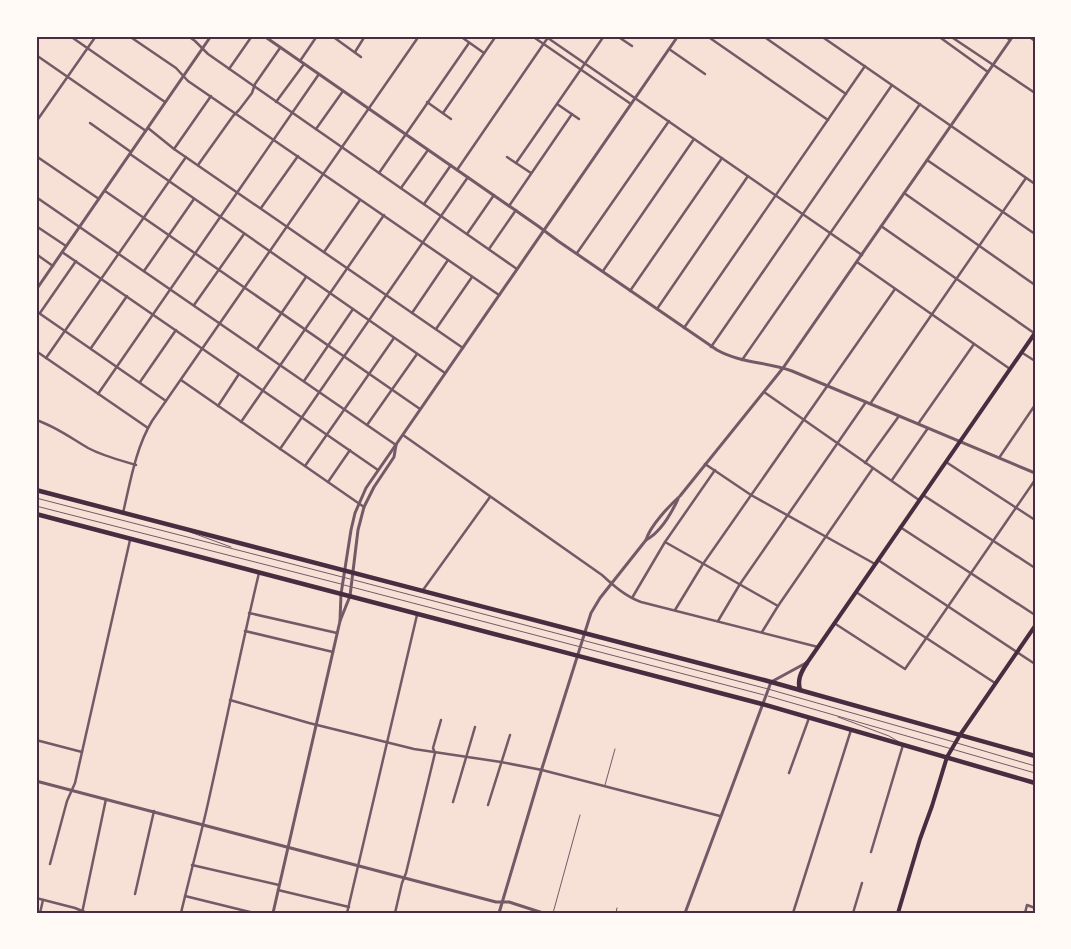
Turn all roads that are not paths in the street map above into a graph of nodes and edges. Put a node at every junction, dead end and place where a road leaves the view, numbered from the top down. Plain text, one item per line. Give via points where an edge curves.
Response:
1 (70, 36) edge
2 (96, 36) edge
3 (129, 36) edge
4 (188, 36) edge
5 (211, 36) edge
6 (252, 36) edge
7 (317, 36) edge
8 (332, 36) edge
9 (365, 36) edge
10 (419, 36) edge
11 (460, 36) edge
12 (496, 36) edge
13 (532, 36) edge
14 (604, 36) edge
15 (617, 36) edge
16 (626, 36) edge
17 (678, 36) edge
18 (707, 36) edge
19 (764, 36) edge
20 (821, 36) edge
21 (938, 36) edge
22 (950, 36) edge
23 (1005, 36) edge
24 (1028, 36) edge
25 (265, 37) edge
26 (547, 37) edge
27 (1012, 38) edge
28 (623, 40) junction
29 (1035, 41) edge
30 (469, 43) junction
31 (544, 44) junction
32 (632, 46) dead end
33 (280, 48) junction
34 (88, 49) junction
35 (202, 49) junction
36 (669, 49) junction
37 (354, 52) junction
38 (484, 53) junction
39 (36, 55) edge
40 (362, 57) dead end
41 (302, 62) junction
42 (585, 64) junction
43 (993, 65) junction
44 (865, 66) junction
45 (229, 69) junction
46 (581, 70) junction
47 (988, 72) junction
48 (319, 74) junction
49 (705, 74) dead end
50 (183, 76) junction
51 (68, 77) junction
52 (892, 85) junction
53 (254, 87) junction
54 (343, 91) junction
55 (1035, 93) edge
56 (846, 94) junction
57 (211, 96) junction
58 (635, 98) junction
59 (165, 102) junction
60 (276, 102) junction
61 (428, 102) junction
62 (557, 104) junction
63 (631, 104) junction
64 (920, 104) junction
65 (369, 109) junction
66 (236, 113) junction
67 (292, 113) junction
68 (443, 113) junction
69 (572, 114) junction
70 (451, 118) dead end
71 (579, 119) dead end
72 (828, 120) junction
73 (669, 121) junction
74 (36, 122) edge
75 (90, 123) dead end
76 (951, 126) junction
77 (147, 129) junction
78 (316, 129) junction
79 (405, 134) junction
80 (274, 139) junction
81 (694, 139) junction
82 (342, 148) junction
83 (174, 149) junction
84 (428, 150) junction
85 (130, 153) junction
86 (36, 156) edge
87 (298, 156) junction
88 (186, 157) junction
89 (507, 157) dead end
90 (722, 158) junction
91 (927, 160) junction
92 (516, 163) junction
93 (198, 166) junction
94 (451, 166) junction
95 (456, 170) junction
96 (378, 173) junction
97 (531, 173) junction
98 (324, 174) junction
99 (748, 176) junction
100 (468, 178) junction
101 (1026, 178) junction
102 (169, 182) junction
103 (1035, 184) edge
104 (401, 188) junction
105 (104, 190) junction
106 (237, 192) junction
107 (904, 193) junction
108 (776, 195) junction
109 (494, 196) junction
110 (36, 197) edge
111 (99, 199) junction
112 (194, 199) junction
113 (360, 199) junction
114 (424, 204) junction
115 (509, 206) junction
116 (261, 208) junction
117 (516, 210) junction
118 (1003, 212) junction
119 (803, 214) junction
120 (384, 216) junction
121 (441, 216) junction
122 (220, 217) junction
123 (144, 218) junction
124 (36, 226) edge
125 (881, 226) junction
126 (80, 227) junction
127 (287, 227) junction
128 (544, 230) junction
129 (830, 233) junction
130 (244, 234) junction
131 (467, 234) junction
132 (1035, 234) edge
133 (169, 235) junction
134 (423, 243) junction
135 (66, 246) junction
136 (980, 246) junction
137 (489, 249) junction
138 (62, 252) junction
139 (270, 252) junction
140 (324, 252) junction
141 (195, 253) junction
142 (36, 254) edge
143 (119, 254) junction
144 (576, 254) junction
145 (862, 255) junction
146 (448, 260) junction
147 (76, 261) junction
148 (857, 262) junction
149 (53, 266) junction
150 (347, 268) junction
151 (517, 269) junction
152 (219, 270) junction
153 (144, 271) junction
154 (602, 272) junction
155 (306, 277) junction
156 (472, 277) junction
157 (102, 278) junction
158 (956, 279) junction
159 (1035, 284) edge
160 (245, 288) junction
161 (170, 289) junction
162 (895, 289) junction
163 (36, 290) edge
164 (630, 291) junction
165 (330, 293) junction
166 (386, 295) junction
167 (499, 295) junction
168 (127, 296) junction
169 (194, 305) junction
170 (353, 309) junction
171 (656, 309) junction
172 (36, 311) edge
173 (40, 313) junction
174 (282, 313) junction
175 (412, 313) junction
176 (153, 314) junction
177 (932, 315) junction
178 (369, 320) junction
179 (220, 323) junction
180 (684, 328) junction
181 (305, 329) junction
182 (436, 329) junction
183 (176, 330) junction
184 (65, 331) junction
185 (1035, 333) edge
186 (394, 337) junction
187 (974, 344) junction
188 (328, 345) junction
189 (711, 347) junction
190 (91, 348) junction
191 (203, 348) junction
192 (257, 348) junction
193 (463, 348) junction
194 (36, 351) edge
195 (1021, 352) junction
196 (417, 354) junction
197 (344, 356) junction
198 (46, 358) junction
199 (742, 360) junction
200 (1035, 361) edge
201 (281, 365) junction
202 (117, 366) junction
203 (784, 368) junction
204 (1010, 369) junction
205 (369, 373) junction
206 (445, 373) junction
207 (240, 374) junction
208 (181, 380) junction
209 (304, 381) junction
210 (140, 382) junction
211 (828, 385) junction
212 (392, 389) junction
213 (263, 390) junction
214 (319, 392) junction
215 (764, 392) junction
216 (98, 394) junction
217 (166, 401) junction
218 (868, 403) junction
219 (218, 406) junction
220 (1035, 406) edge
221 (344, 409) junction
222 (420, 409) junction
223 (899, 416) junction
224 (302, 417) junction
225 (36, 420) edge
226 (804, 420) junction
227 (242, 422) junction
228 (918, 424) junction
229 (367, 425) junction
230 (148, 428) junction
231 (928, 428) junction
232 (327, 434) junction
233 (403, 435) junction
234 (960, 441) junction
235 (838, 443) junction
236 (396, 444) junction
237 (280, 448) junction
238 (350, 450) junction
239 (999, 458) junction
240 (946, 462) junction
241 (866, 463) junction
242 (705, 464) junction
243 (136, 465) junction
244 (305, 466) junction
245 (873, 468) junction
246 (378, 470) junction
247 (715, 470) junction
248 (1035, 473) edge
249 (891, 480) junction
250 (1035, 480) edge
251 (328, 482) junction
252 (36, 490) edge
253 (923, 494) junction
254 (751, 495) junction
255 (490, 497) junction
256 (36, 498) edge
257 (919, 500) junction
258 (359, 503) junction
259 (36, 506) edge
260 (364, 507) junction
261 (1016, 508) junction
262 (123, 513) junction
263 (36, 514) edge
264 (787, 516) junction
265 (1035, 520) edge
266 (179, 527) junction
267 (900, 527) junction
268 (825, 537) junction
269 (131, 538) junction
270 (993, 541) junction
271 (664, 542) junction
272 (238, 550) junction
273 (878, 560) junction
274 (703, 564) junction
275 (874, 564) junction
276 (1035, 568) edge
277 (346, 570) junction
278 (259, 572) junction
279 (352, 572) junction
280 (971, 573) junction
281 (344, 577) junction
282 (352, 579) junction
283 (611, 584) junction
284 (740, 584) junction
285 (343, 585) junction
286 (350, 587) junction
287 (423, 590) junction
288 (856, 592) junction
289 (341, 594) junction
290 (350, 596) junction
291 (632, 598) junction
292 (778, 606) junction
293 (948, 606) junction
294 (676, 610) junction
295 (249, 613) junction
296 (417, 614) junction
297 (1035, 615) edge
298 (340, 621) junction
299 (718, 621) junction
300 (834, 623) junction
301 (1035, 626) edge
302 (245, 632) junction
303 (337, 633) junction
304 (586, 633) junction
305 (762, 633) junction
306 (926, 638) junction
307 (583, 641) junction
308 (580, 647) junction
309 (818, 647) junction
310 (333, 652) junction
311 (1017, 652) junction
312 (577, 655) junction
313 (806, 662) junction
314 (1035, 664) edge
315 (770, 682) junction
316 (995, 683) junction
317 (768, 688) junction
318 (800, 690) junction
319 (766, 695) junction
320 (230, 700) junction
321 (762, 704) junction
322 (833, 714) junction
323 (809, 717) junction
324 (441, 720) dead end
325 (317, 724) junction
326 (475, 727) dead end
327 (851, 729) junction
328 (510, 734) dead end
329 (960, 735) junction
330 (36, 740) edge
331 (387, 742) junction
332 (955, 743) junction
333 (903, 744) junction
334 (615, 748) dead end
335 (952, 748) junction
336 (82, 752) junction
337 (434, 753) junction
338 (1035, 756) edge
339 (467, 757) junction
340 (947, 757) junction
341 (501, 762) junction
342 (1035, 766) edge
343 (542, 770) junction
344 (789, 773) dead end
345 (1035, 773) edge
346 (36, 781) edge
347 (1035, 783) edge
348 (605, 786) junction
349 (72, 790) junction
350 (106, 799) junction
351 (453, 802) dead end
352 (488, 805) dead end
353 (154, 811) junction
354 (580, 814) dead end
355 (720, 816) junction
356 (202, 824) junction
357 (288, 847) junction
358 (871, 852) dead end
359 (50, 864) dead end
360 (192, 865) junction
361 (358, 866) junction
362 (404, 878) junction
363 (862, 883) dead end
364 (279, 885) junction
365 (278, 890) junction
366 (135, 894) dead end
367 (185, 896) junction
368 (36, 898) edge
369 (43, 900) junction
370 (502, 902) junction
371 (349, 907) junction
372 (618, 908) dead end
373 (1035, 908) edge
374 (82, 912) edge
375 (40, 913) edge
376 (87, 913) edge
377 (181, 913) edge
378 (254, 913) edge
379 (273, 913) edge
380 (347, 913) edge
381 (395, 913) edge
382 (499, 913) edge
383 (543, 913) edge
384 (553, 913) edge
385 (616, 913) edge
386 (685, 913) edge
387 (793, 913) edge
388 (853, 913) edge
389 (898, 913) edge
390 (1025, 913) edge

1 - 34 street
2 - 34 street
3 - 50 street
4 - 35 street
5 - 35 street
6 - 45 street
7 - 41 street
8 - 37 street
9 - 37 street
10 - 65 street
11 - 30 street
12 - 38 street
13 - 31 street
14 - 42 street
15 - 28 street
16 - 28 street
17 - 36 street
18 - 72 street
19 - 56 street
20 - 44 street
21 - 47 street
22 - 43 street
23 - 27 street
24 - 29 street
25 - 33 street
26 - 31 street
26 - 42 street
27 - 43 street
28 - 32 street
30 - 38 street
30 - 61 street
31 - 46 street
31 - 95 street
33 - 41 street
33 - 53 street
34 - 51 street
34 - 59 street
35 - 45 street
35 - 50 street
36 - 49 street
36 - 58 street
37 - 40 street
38 - 68 street
39 - 51 street
41 - 48 street
41 - 60 street
42 - 46 street
42 - 58 street
43 - 47 street
43 - 55 street
44 - 52 street
44 - 56 street
45 - 53 street
46 - 62 street
46 - 63 street
47 - 76 street
48 - 54 street
48 - 67 street
50 - 57 street
50 - 59 street
51 - 74 street
51 - 77 street
52 - 64 street
52 - 119 street
53 - 60 street
53 - 66 street
54 - 65 street
54 - 78 street
56 - 72 street
57 - 66 street
57 - 83 street
58 - 63 street
58 - 73 street
59 - 77 street
60 - 67 street
61 - 68 street
61 - 79 street
62 - 69 street
62 - 92 street
63 - 128 street
64 - 76 street
64 - 129 street
65 - 79 street
65 - 82 street
66 - 80 street
66 - 93 street
67 - 78 street
67 - 80 street
68 - 70 street
69 - 71 street
69 - 97 street
72 - 108 street
73 - 81 street
73 - 144 street
75 - 85 street
76 - 91 street
76 - 101 street
77 - 83 street
77 - 85 street
78 - 82 street
79 - 84 street
79 - 96 street
80 - 87 street
80 - 106 street
81 - 90 street
81 - 154 street
82 - 96 street
82 - 98 street
83 - 88 street
84 - 94 street
84 - 104 street
85 - 102 street
85 - 105 street
86 - 111 street
87 - 98 street
87 - 116 street
88 - 93 street
88 - 102 street
89 - 92 street
90 - 99 street
90 - 164 street
91 - 107 street
91 - 118 street
92 - 97 street
93 - 106 street
94 - 95 street
94 - 114 street
95 - 100 street
96 - 104 street
97 - 115 street
98 - 113 street
98 - 127 street
99 - 108 street
99 - 171 street
100 - 109 street
100 - 121 street
101 - 103 street
101 - 118 street
102 - 112 street
102 - 123 street
104 - 114 street
105 - 111 street
105 - 123 street
106 - 116 street
106 - 122 street
107 - 125 street
107 - 136 street
108 - 119 street
108 - 180 street
109 - 115 street
109 - 131 street
110 - 126 street
111 - 126 street
112 - 122 street
112 - 133 street
113 - 120 street
113 - 140 street
114 - 121 street
115 - 117 street
116 - 127 street
117 - 128 street
117 - 137 street
118 - 132 street
118 - 136 street
119 - 129 street
119 - 189 street
120 - 134 street
120 - 150 street
121 - 131 street
121 - 134 street
122 - 130 street
122 - 141 street
123 - 133 street
123 - 143 street
124 - 135 street
125 - 145 street
125 - 158 street
126 - 135 street
126 - 143 street
127 - 139 street
127 - 140 street
128 - 144 street
128 - 151 street
129 - 145 street
129 - 199 street
130 - 139 street
130 - 152 street
131 - 137 street
133 - 141 street
133 - 153 street
134 - 146 street
134 - 166 street
135 - 138 street
136 - 158 street
136 - 159 street
137 - 151 street
138 - 147 street
138 - 149 street
139 - 155 street
139 - 160 street
140 - 150 street
141 - 152 street
141 - 161 street
142 - 149 street
143 - 153 street
143 - 157 street
144 - 154 street
145 - 148 street
146 - 156 street
146 - 175 street
147 - 157 street
147 - 173 street
148 - 162 street
148 - 203 street
149 - 163 street
150 - 165 street
150 - 166 street
151 - 167 street
152 - 160 street
152 - 169 street
153 - 161 street
154 - 164 street
155 - 165 street
155 - 174 street
156 - 167 street
156 - 182 street
157 - 168 street
157 - 184 street
158 - 177 street
158 - 185 street
160 - 174 street
160 - 179 street
161 - 169 street
161 - 176 street
162 - 177 street
162 - 211 street
164 - 171 street
165 - 170 street
165 - 181 street
166 - 175 street
166 - 178 street
167 - 193 street
168 - 176 street
168 - 190 street
169 - 179 street
170 - 178 street
170 - 188 street
171 - 180 street
172 - 173 street
173 - 184 street
174 - 181 street
174 - 192 street
175 - 182 street
176 - 183 street
176 - 202 street
177 - 187 street
177 - 218 street
178 - 186 street
178 - 197 street
179 - 191 street
179 - 192 street
180 - 189 street
181 - 188 street
181 - 201 street
182 - 193 street
183 - 191 street
183 - 210 street
184 - 190 street
184 - 198 street
185 - 195 main road
186 - 196 street
186 - 205 street
187 - 204 street
187 - 228 street
188 - 197 street
188 - 209 street
189 - 199 street
190 - 202 street
191 - 207 street
191 - 208 street
192 - 201 street
193 - 206 street
194 - 198 street
195 - 200 street
195 - 204 main road
196 - 206 street
196 - 212 street
197 - 205 street
197 - 214 street
198 - 216 street
199 - 203 street
201 - 209 street
201 - 213 street
202 - 210 street
202 - 216 street
203 - 211 street
203 - 215 street
204 - 234 main road
205 - 212 street
205 - 221 street
206 - 222 street
207 - 213 street
207 - 219 street
208 - 217 street
208 - 219 street
209 - 214 street
210 - 217 street
211 - 218 street
211 - 226 street
212 - 222 street
212 - 229 street
213 - 224 street
213 - 227 street
214 - 221 street
214 - 224 street
215 - 226 street
215 - 242 street
216 - 230 street
217 - 230 street
218 - 223 street
218 - 235 street
219 - 227 street
220 - 239 street
221 - 229 street
221 - 232 street
222 - 233 street
223 - 228 street
223 - 241 street
224 - 232 street
224 - 237 street
225 - 243 street via 96,452
226 - 235 street
226 - 254 street
227 - 237 street
228 - 231 street
229 - 236 street
230 - 243 street
231 - 234 street
231 - 249 street
232 - 238 street
232 - 244 street
233 - 236 street
233 - 255 street
234 - 239 street
234 - 240 main road
235 - 241 street
235 - 264 street
236 - 246 street
236 - 260 street via 394,457
237 - 244 street
238 - 246 street
238 - 251 street
239 - 248 street
240 - 253 main road
240 - 261 street
241 - 245 street
242 - 247 street
242 - 283 street
243 - 262 street
244 - 251 street
245 - 249 street
245 - 268 street
246 - 258 street
247 - 254 street
247 - 271 street
249 - 257 street
250 - 261 street
251 - 258 street
252 - 262 main road
253 - 257 main road
253 - 270 street
254 - 264 street
254 - 274 street
255 - 283 street
255 - 287 street
256 - 272 lane
257 - 267 main road
258 - 260 street
258 - 277 street
259 - 285 lane
260 - 279 street
261 - 265 street
261 - 270 street
262 - 266 main road
263 - 269 main road
264 - 268 street
264 - 284 street
266 - 272 lane
266 - 277 main road
267 - 273 main road
267 - 280 street
268 - 275 street
268 - 292 street
269 - 278 main road
269 - 336 street
270 - 276 street
270 - 280 street
271 - 274 street
271 - 291 street
272 - 281 lane
273 - 275 main road
273 - 293 street
274 - 284 street
274 - 294 street
275 - 288 main road
277 - 279 main road
277 - 281 street
278 - 289 main road
278 - 295 street
279 - 282 street
279 - 287 main road
280 - 293 street
280 - 297 street
281 - 282 lane
281 - 285 street
282 - 286 street
282 - 307 lane
283 - 291 street
283 - 304 street via 595,604
284 - 292 street
284 - 299 street
285 - 286 lane
285 - 289 street
286 - 290 street
286 - 308 lane
287 - 304 main road
288 - 300 main road
288 - 306 street
289 - 290 main road
289 - 298 street
290 - 296 main road
290 - 298 street
291 - 294 street
292 - 305 street
293 - 306 street
293 - 311 street
294 - 299 street
295 - 302 street
295 - 303 street
296 - 312 main road
296 - 331 street
298 - 303 street
299 - 305 street
300 - 306 street via 905,669
300 - 309 main road
301 - 311 main road
302 - 310 street
302 - 320 street
303 - 310 street
304 - 307 street
304 - 315 main road
305 - 309 street
306 - 316 street
307 - 308 street
307 - 317 lane
308 - 312 street
308 - 319 lane
309 - 313 main road
310 - 325 street
311 - 314 street
311 - 316 main road
312 - 321 main road
312 - 343 street
313 - 315 street
313 - 318 main road via 798,684
315 - 317 street
315 - 318 main road
316 - 329 main road
317 - 319 street
317 - 332 lane
318 - 329 main road
319 - 321 street
319 - 322 lane
320 - 325 street
320 - 356 street
321 - 323 main road
321 - 355 street
322 - 333 lane
322 - 335 lane
323 - 327 main road
323 - 344 street
324 - 337 street
325 - 331 street
325 - 357 street
326 - 339 street
327 - 333 main road
327 - 387 street
328 - 341 street
329 - 332 main road
329 - 338 main road
330 - 336 street
331 - 337 street
331 - 361 street
332 - 335 main road
332 - 342 lane
333 - 340 main road
333 - 358 street
334 - 348 lane
335 - 340 main road
335 - 345 lane
336 - 349 street
337 - 339 street
337 - 362 street
339 - 341 street
339 - 351 street
340 - 347 main road
340 - 389 main road
341 - 343 street
341 - 352 street
343 - 348 street
343 - 370 street
346 - 349 street
348 - 355 street
349 - 350 street
349 - 359 street
350 - 353 street
350 - 374 street
353 - 356 street
353 - 366 street
354 - 384 lane
355 - 386 street
356 - 357 street
356 - 360 street
357 - 361 street
357 - 364 street
360 - 364 street
360 - 367 street
361 - 362 street
361 - 371 street
362 - 370 street
362 - 381 street
363 - 388 street
364 - 365 street
365 - 371 street
365 - 379 street
367 - 377 street
367 - 378 street
368 - 369 street
369 - 374 street
369 - 375 street
370 - 382 street
370 - 383 street
371 - 380 street
372 - 385 lane
373 - 390 street via 1027,905
374 - 376 street

